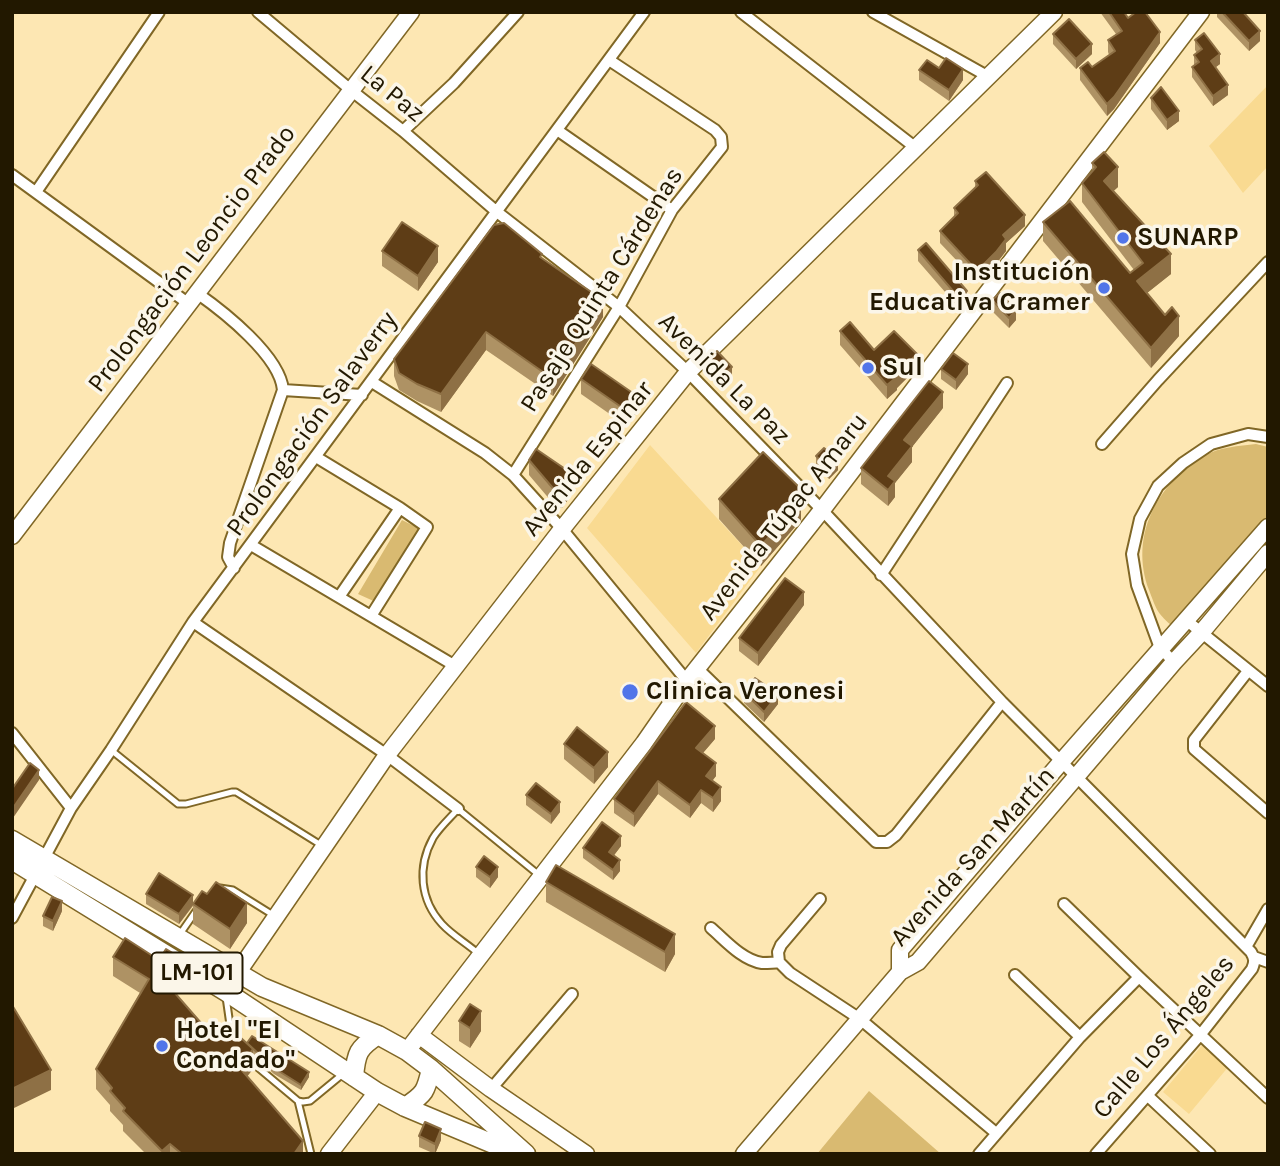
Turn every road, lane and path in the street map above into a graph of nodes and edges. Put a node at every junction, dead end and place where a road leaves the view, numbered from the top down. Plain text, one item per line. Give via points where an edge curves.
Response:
1 (159, 12) edge
2 (258, 12) edge
3 (398, 12) edge
4 (411, 12) edge
5 (518, 12) edge
6 (644, 12) edge
7 (873, 12) edge
8 (1054, 12) edge
9 (1201, 12) edge
10 (747, 14) edge
11 (609, 60) junction
12 (989, 77) junction
13 (347, 87) junction
14 (557, 130) junction
15 (402, 131) junction
16 (916, 148) junction
17 (12, 175) edge
18 (36, 192) junction
19 (672, 210) junction
20 (497, 212) junction
21 (1268, 262) edge
22 (189, 298) junction
23 (619, 307) junction
24 (688, 372) junction
25 (372, 382) junction
26 (1007, 383) dead end
27 (284, 390) junction
28 (362, 395) junction
29 (1268, 437) edge
30 (1102, 443) dead end
31 (316, 457) junction
32 (513, 475) junction
33 (400, 508) junction
34 (822, 510) junction
35 (12, 518) edge
36 (1268, 527) edge
37 (562, 529) junction
38 (12, 536) edge
39 (251, 545) junction
40 (1268, 553) edge
41 (234, 568) junction
42 (881, 575) junction
43 (339, 597) junction
44 (370, 616) junction
45 (1186, 620) junction
46 (193, 622) junction
47 (1201, 633) junction
48 (1160, 648) junction
49 (1174, 662) junction
50 (457, 667) junction
51 (1248, 671) junction
52 (692, 675) junction
53 (1268, 686) edge
54 (1002, 702) junction
55 (12, 733) edge
56 (111, 750) junction
57 (387, 755) junction
58 (1062, 761) junction
59 (1078, 777) junction
60 (71, 808) junction
61 (458, 809) junction
62 (1268, 813) edge
63 (12, 840) edge
64 (324, 847) junction
65 (12, 860) edge
66 (40, 866) junction
67 (541, 877) junction
68 (211, 892) edge
69 (820, 899) dead end
70 (1064, 904) dead end
71 (198, 908) edge
72 (1268, 909) edge
73 (276, 916) junction
74 (12, 918) edge
75 (711, 928) dead end
76 (178, 937) junction
77 (1246, 947) junction
78 (480, 955) junction
79 (1254, 957) junction
80 (779, 962) junction
81 (1268, 962) edge
82 (900, 972) junction
83 (237, 973) junction
84 (1015, 975) dead end
85 (1139, 977) junction
86 (225, 991) junction
87 (572, 994) dead end
88 (860, 1019) junction
89 (1201, 1034) junction
90 (378, 1035) junction
91 (419, 1035) junction
92 (1080, 1037) junction
93 (407, 1051) junction
94 (431, 1069) junction
95 (350, 1074) junction
96 (491, 1089) junction
97 (377, 1092) junction
98 (1148, 1096) junction
99 (1268, 1098) edge
100 (298, 1101) junction
101 (405, 1107) junction
102 (996, 1133) junction
103 (494, 1148) edge
104 (311, 1154) edge
105 (330, 1154) edge
106 (517, 1154) edge
107 (526, 1154) edge
108 (586, 1154) edge
109 (744, 1154) edge
110 (979, 1154) edge
111 (1096, 1154) edge
112 (1209, 1154) edge

1 - 18 street
2 - 13 street, La Paz
3 - 13 street, Prolongación Leoncio Prado
4 - 13 street, Prolongación Leoncio Prado
5 - 15 street via 454,83
6 - 11 street, Prolongación Salaverry
7 - 12 street
8 - 12 street, Avenida Espinar
9 - 34 street, Avenida Túpac Amaru
10 - 16 street
11 - 14 street, Prolongación Salaverry
11 - 19 street, Pasaje Quinta Cárdenas via 721,137 722,147
12 - 16 street, Avenida Espinar
13 - 15 street, La Paz
13 - 22 street, Prolongación Leoncio Prado
14 - 19 street
14 - 20 street, Prolongación Salaverry
15 - 20 street, La Paz
16 - 24 street, Avenida Espinar
17 - 18 street
18 - 22 street
19 - 23 street, Pasaje Quinta Cárdenas
20 - 23 street, Avenida La Paz
20 - 25 street, Prolongación Salaverry
21 - 30 street
22 - 27 street via 225,312 279,373
22 - 35 street, Prolongación Leoncio Prado
22 - 38 street, Prolongación Leoncio Prado
23 - 24 street, Avenida La Paz
23 - 32 street, Pasaje Quinta Cárdenas
24 - 34 street, Avenida La Paz
24 - 37 street, Avenida Espinar
25 - 28 street, Prolongación Salaverry
25 - 32 street
26 - 42 street
27 - 28 street
27 - 41 street via 230,543 228,556
28 - 31 street, Prolongación Salaverry
29 - 48 street via 1248,434 1211,444 1158,486 1140,519 1132,554 1137,584
31 - 33 street
31 - 39 street, Prolongación Salaverry
32 - 37 street
33 - 43 street
33 - 44 street via 427,529
34 - 42 street, Avenida La Paz
34 - 52 street, Avenida Túpac Amaru
36 - 45 street, Avenida San Martín
37 - 50 street, Avenida Espinar
37 - 52 street
39 - 41 street, Prolongación Salaverry
39 - 43 street
40 - 47 street, Avenida San Martín
41 - 46 street, Prolongación Salaverry
42 - 54 street, Avenida La Paz
43 - 44 street
44 - 50 street
45 - 47 street
45 - 48 street, Avenida San Martín
46 - 56 street, Prolongación Salaverry
46 - 57 street
47 - 49 street, Avenida San Martín
47 - 51 street
48 - 49 street
48 - 58 street, Avenida San Martín
49 - 59 street, Avenida San Martín
50 - 57 street, Avenida Espinar
51 - 53 street
51 - 62 street via 1192,744
52 - 54 street via 876,842 887,842 896,835
52 - 67 street, Avenida Túpac Amaru
54 - 58 street, Avenida La Paz
55 - 60 street
56 - 60 street, Prolongación Salaverry
56 - 64 lane via 178,804 236,792
57 - 61 street
57 - 64 street, Avenida Espinar
58 - 59 street, Avenida La Paz
58 - 82 street, Avenida San Martín via 900,950
59 - 77 street, Calle Los Ángeles
59 - 82 street, Avenida San Martín via 918,962
60 - 66 street, Prolongación Salaverry
61 - 67 lane
61 - 78 lane via 433,838 422,883 428,906 443,926
63 - 66 main road, LM-101
64 - 73 street, Avenida Espinar
65 - 66 main road, LM-101
66 - 74 street, Prolongación Salaverry
66 - 76 main road, LM-101
66 - 86 main road, LM-101
67 - 78 street, Avenida Túpac Amaru
68 - 73 lane via 233,890
69 - 80 street via 781,945
70 - 85 street
71 - 76 lane
72 - 77 street, Calle Los Ángeles
73 - 83 street, Avenida Espinar
75 - 80 street via 752,960
76 - 83 main road, LM-101
77 - 79 street, Calle Los Ángeles
78 - 91 street, Avenida Túpac Amaru
79 - 81 street
79 - 89 street, Calle Los Ángeles via 1252,969
80 - 88 street
82 - 88 street
83 - 86 street, Avenida Espinar
83 - 90 main road, LM-101
84 - 92 street
85 - 89 street
85 - 92 street
86 - 95 main road, LM-101
86 - 100 lane via 237,1049
87 - 96 street
88 - 102 street
88 - 109 street
89 - 98 street, Calle Los Ángeles
89 - 99 street
90 - 93 main road, LM-101
90 - 95 main road via 356,1054
91 - 93 street, Avenida Túpac Amaru
91 - 96 street
92 - 102 street
93 - 94 main road, LM-101
94 - 101 main road via 427,1087
94 - 107 main road, LM-101
95 - 97 main road, LM-101
95 - 100 lane via 310,1101
96 - 108 street
97 - 101 main road, LM-101
97 - 105 street
98 - 111 street, Calle Los Ángeles
98 - 112 street
100 - 104 lane
101 - 103 main road, LM-101
102 - 110 street
103 - 106 main road, LM-101

